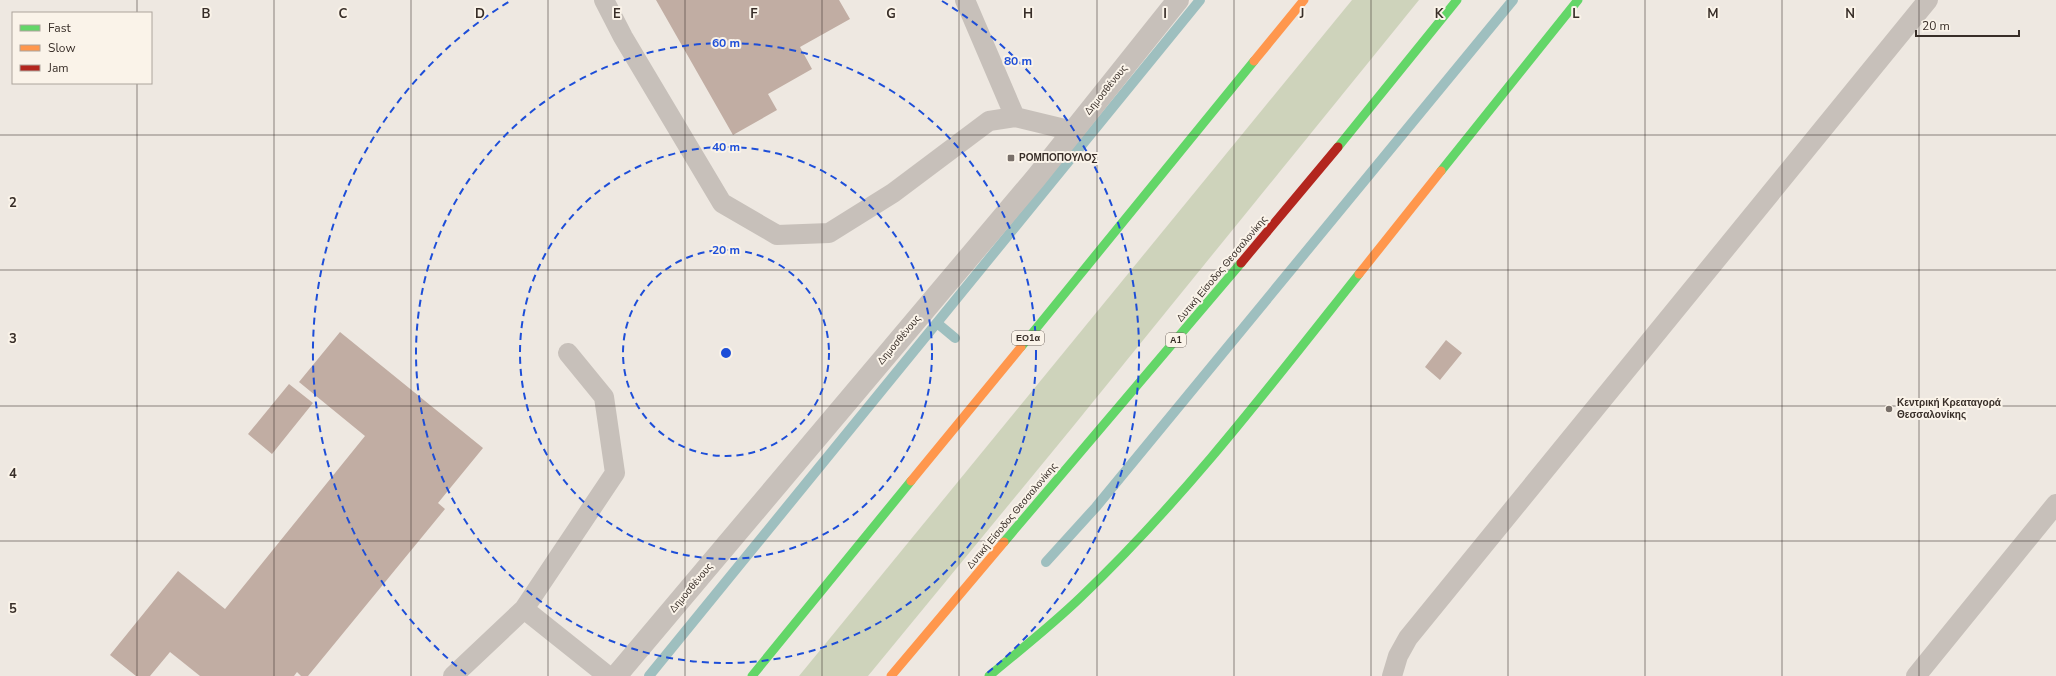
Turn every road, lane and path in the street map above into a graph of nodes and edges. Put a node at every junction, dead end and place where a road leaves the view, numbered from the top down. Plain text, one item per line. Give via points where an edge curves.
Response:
1 (604, 0) edge
2 (964, 0) edge
3 (1178, 0) edge
4 (1304, 0) edge
5 (1457, 0) edge
6 (1578, 0) edge
7 (1928, 0) edge
8 (1015, 117) junction
9 (1073, 131) junction
10 (568, 352) dead end
11 (2056, 504) edge
12 (524, 609) junction
13 (453, 676) edge
14 (608, 676) edge
15 (616, 676) edge
16 (752, 676) edge
17 (890, 676) edge
18 (989, 676) edge
19 (1392, 676) edge
20 (1916, 676) edge

1 - 8 lane via 623,37 722,203 777,236 830,233 893,193 989,121
2 - 8 lane
3 - 9 street, Δημοσθένους
4 - 16 highway, ΕΟ1α
5 - 17 highway, Δυτική Είσοδος Θεσσαλονίκης / Α1 via 1304,189
6 - 18 highway via 1223,445 1130,549 1082,598 1030,645
7 - 19 lane via 1408,638 1398,656
8 - 9 lane
9 - 15 street, Δημοσθένους
10 - 12 lane via 604,397 615,474
11 - 20 lane
12 - 13 lane
12 - 14 lane

